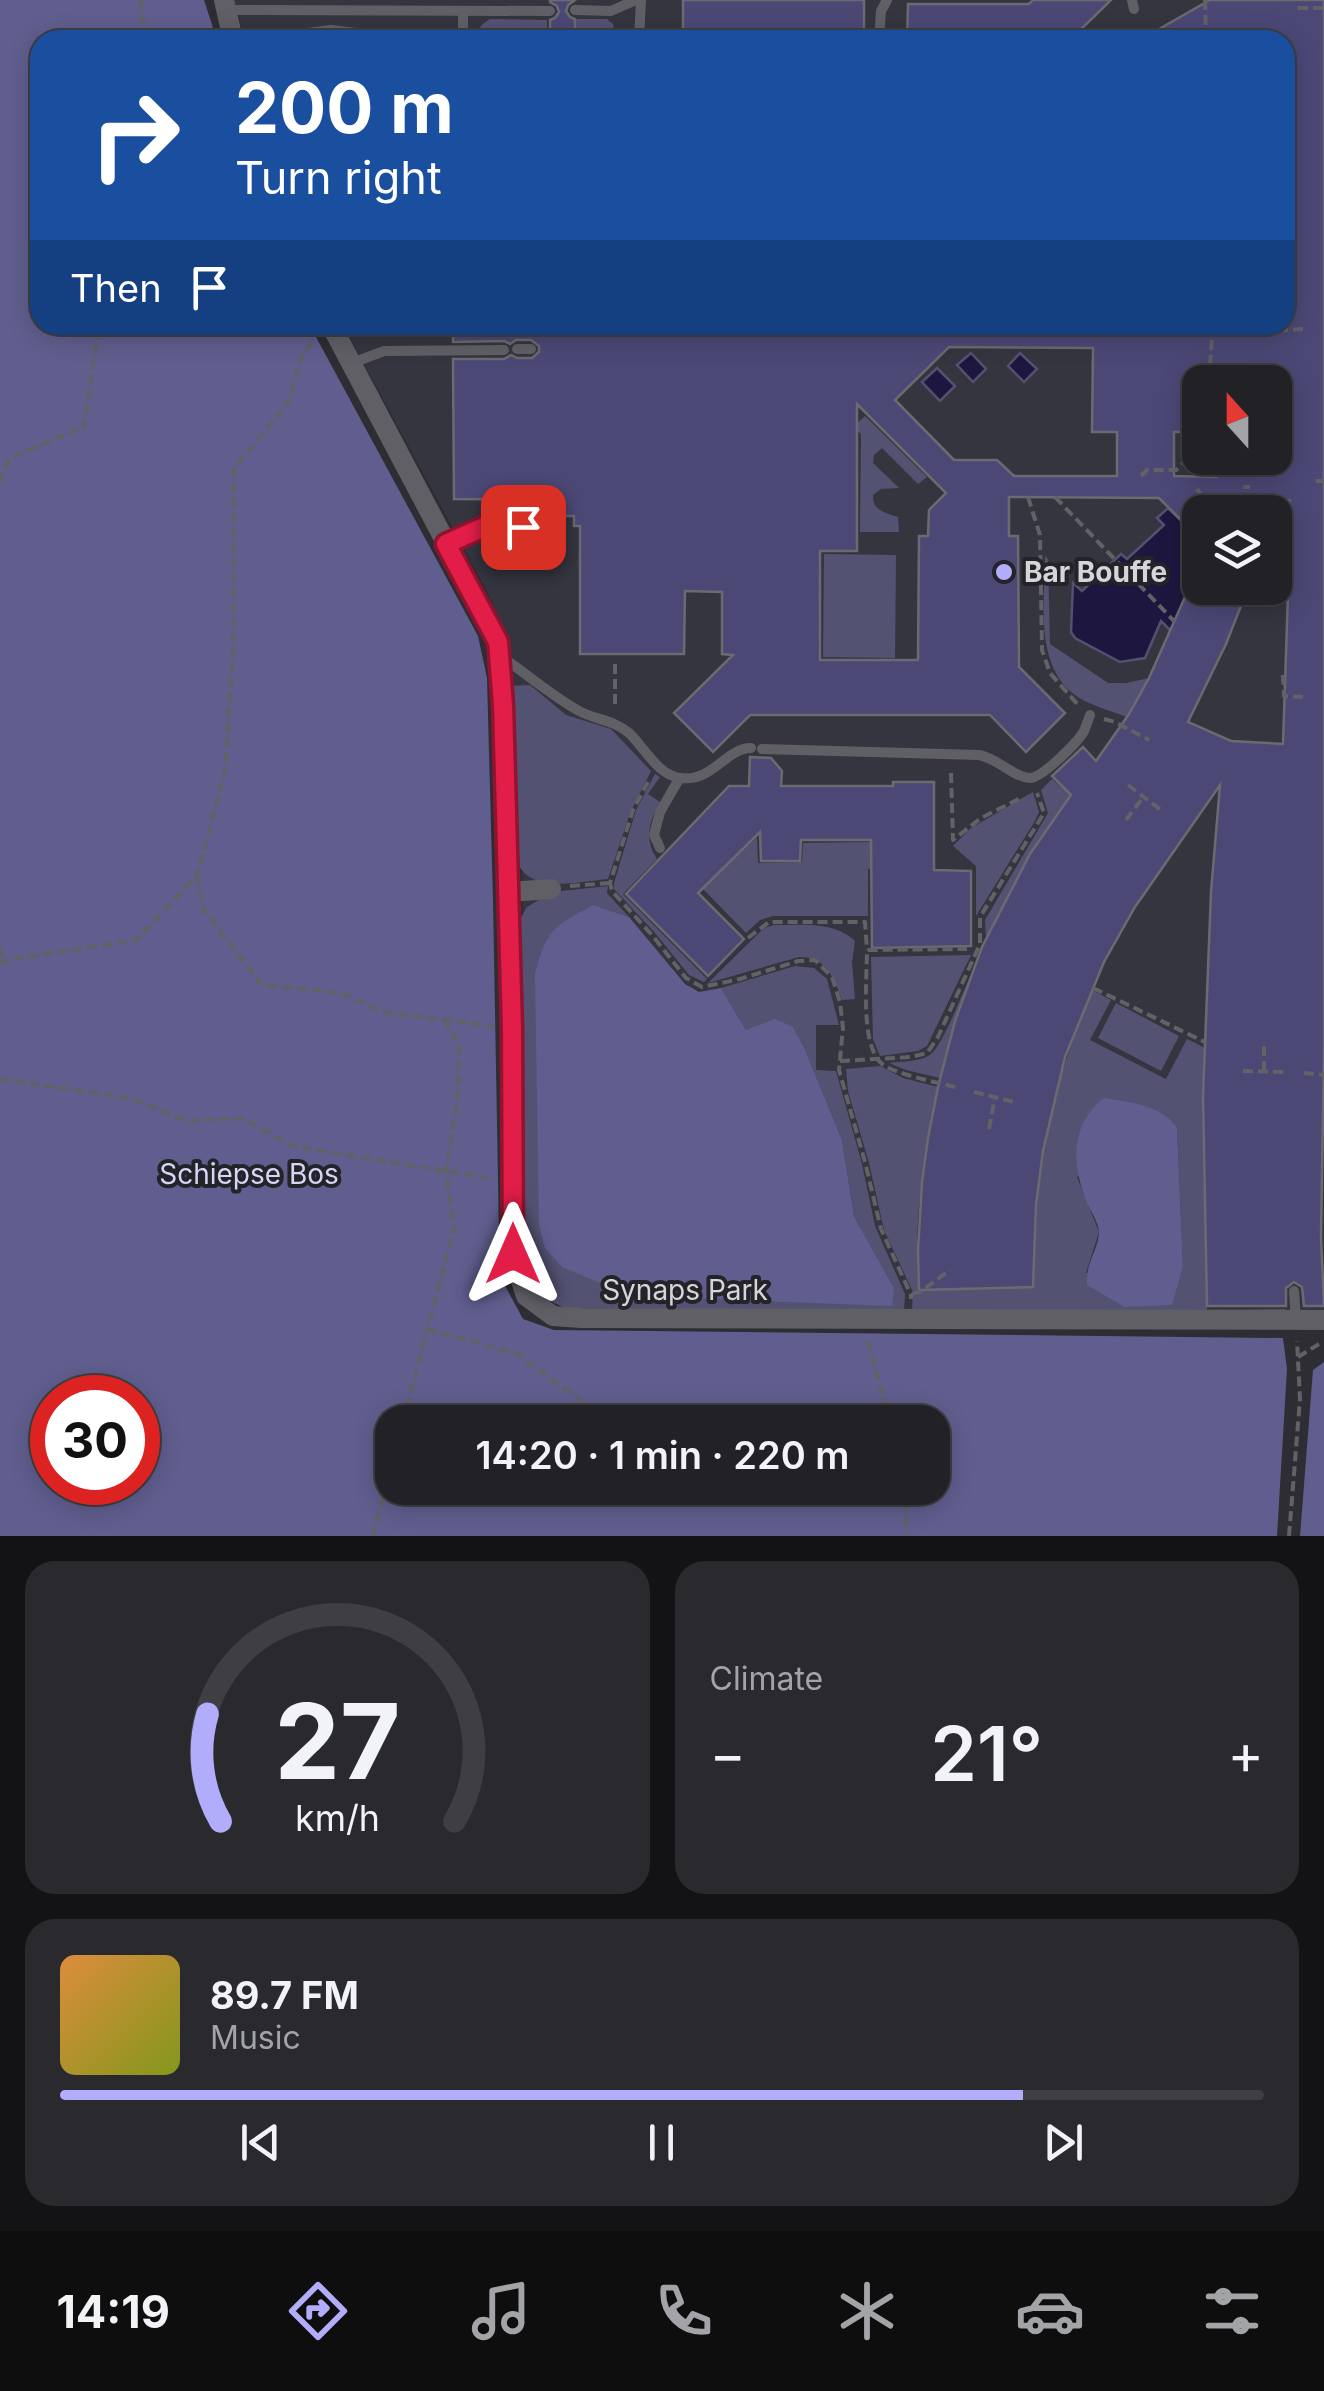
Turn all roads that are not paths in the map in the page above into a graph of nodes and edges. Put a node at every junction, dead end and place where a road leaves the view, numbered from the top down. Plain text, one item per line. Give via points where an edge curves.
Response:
1 (639, 0) edge
2 (888, 0) edge
3 (224, 5) edge
4 (462, 10) junction
5 (550, 11) dead end
6 (572, 16) road end
7 (230, 30) edge
8 (463, 30) edge
9 (640, 30) edge
10 (880, 30) edge
11 (329, 335) edge
12 (517, 349) dead end
13 (531, 349) dead end
14 (504, 350) dead end
15 (351, 364) junction
16 (560, 529) dead end
17 (446, 544) junction
18 (499, 655) junction
19 (1090, 716) road end
20 (678, 779) junction
21 (660, 848) dead end
22 (551, 889) road end
23 (509, 892) junction
24 (1294, 1291) dead end
25 (1296, 1320) junction
26 (1324, 1320) edge

1 - 6 lane
1 - 9 lane
2 - 10 lane
3 - 4 lane
3 - 7 street
4 - 5 lane
4 - 8 lane
11 - 15 street, Synaps Park
12 - 13 lane
14 - 15 lane via 384,351
15 - 17 street, Synaps Park
16 - 17 lane via 486,526
17 - 18 street, Synaps Park
18 - 20 lane via 559,700 615,722
18 - 23 street, Synaps Park
19 - 20 lane via 1083,734 1033,778 979,755 742,748 713,771
20 - 21 lane via 660,812 654,836
22 - 23 street
23 - 25 street, Synaps Park via 513,1254 526,1296 553,1316
24 - 25 lane
25 - 26 street, Synaps Park

